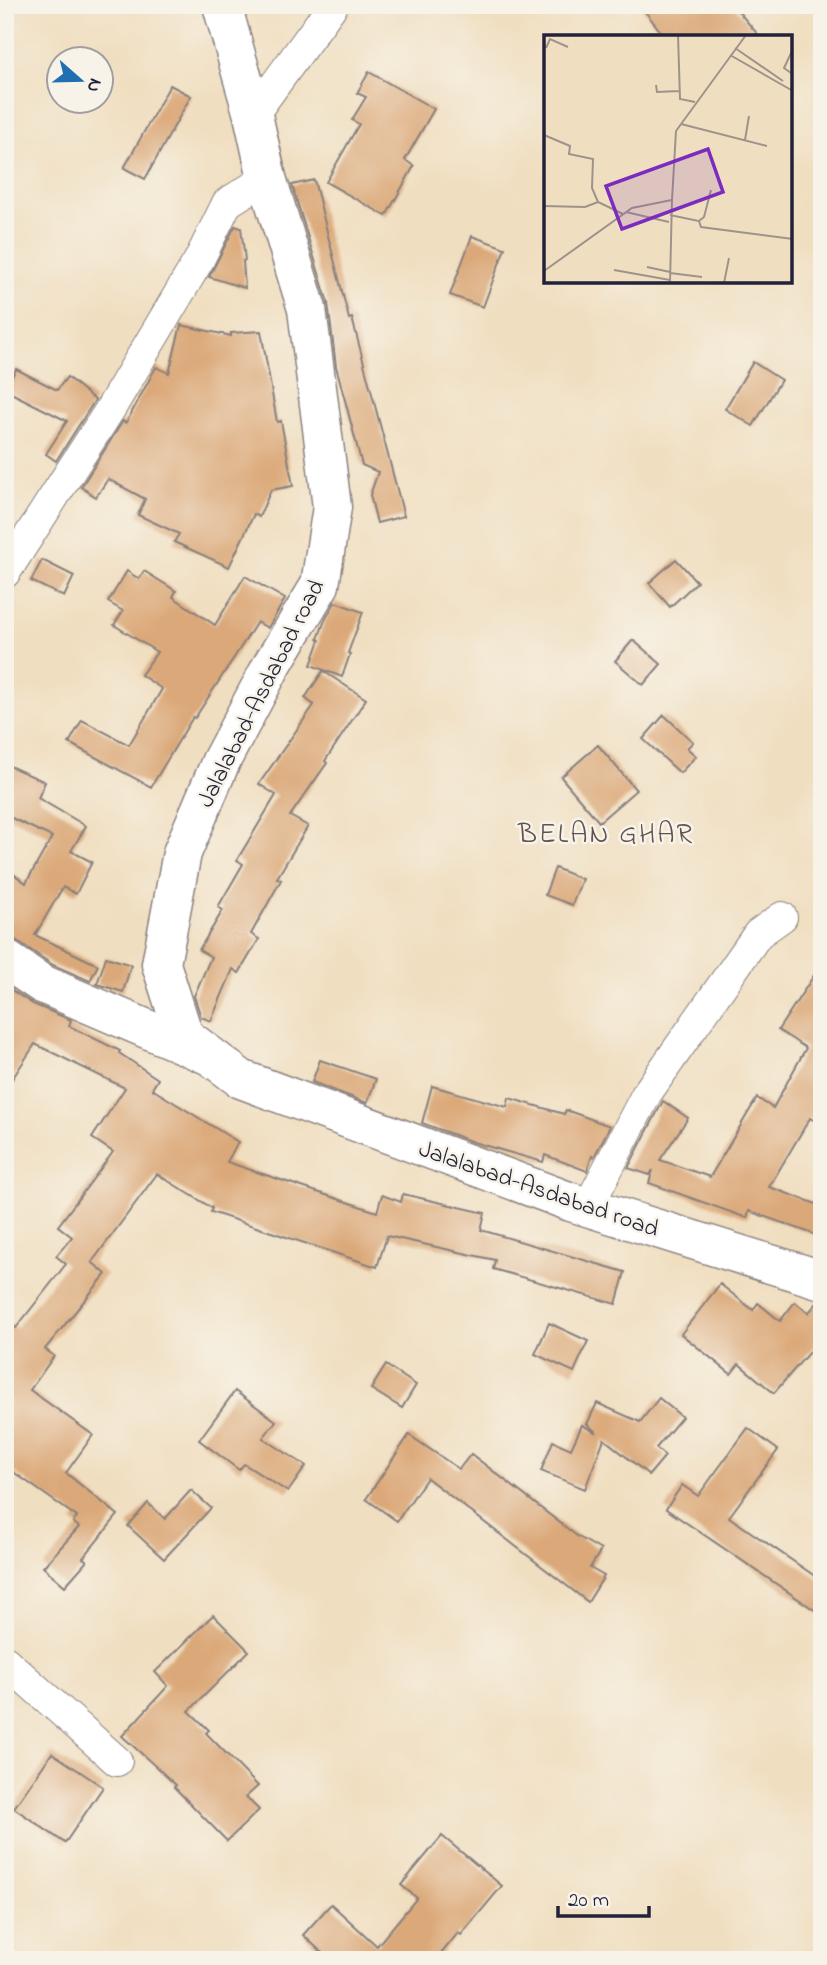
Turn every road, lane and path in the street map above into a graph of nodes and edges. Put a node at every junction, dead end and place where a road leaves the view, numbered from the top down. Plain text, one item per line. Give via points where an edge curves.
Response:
1 (222, 5) edge
2 (333, 5) edge
3 (253, 115) junction
4 (267, 178) junction
5 (5, 573) edge
6 (782, 917) dead end
7 (5, 959) edge
8 (211, 1056) junction
9 (588, 1208) junction
10 (822, 1280) edge
11 (5, 1661) edge
12 (117, 1762) dead end

1 - 3 main road, Jalalabad-Asdabad road
2 - 3 street
3 - 4 main road, Jalalabad-Asdabad road
4 - 5 street via 227,203 199,260 109,411
4 - 8 main road, Jalalabad-Asdabad road via 307,309 332,507 320,585 221,761 182,853 161,964 184,1036
6 - 9 street via 758,933 647,1094
7 - 8 main road via 42,984
8 - 9 main road, Jalalabad-Asdabad road via 240,1079
9 - 10 main road, Jalalabad-Asdabad road
11 - 12 street

